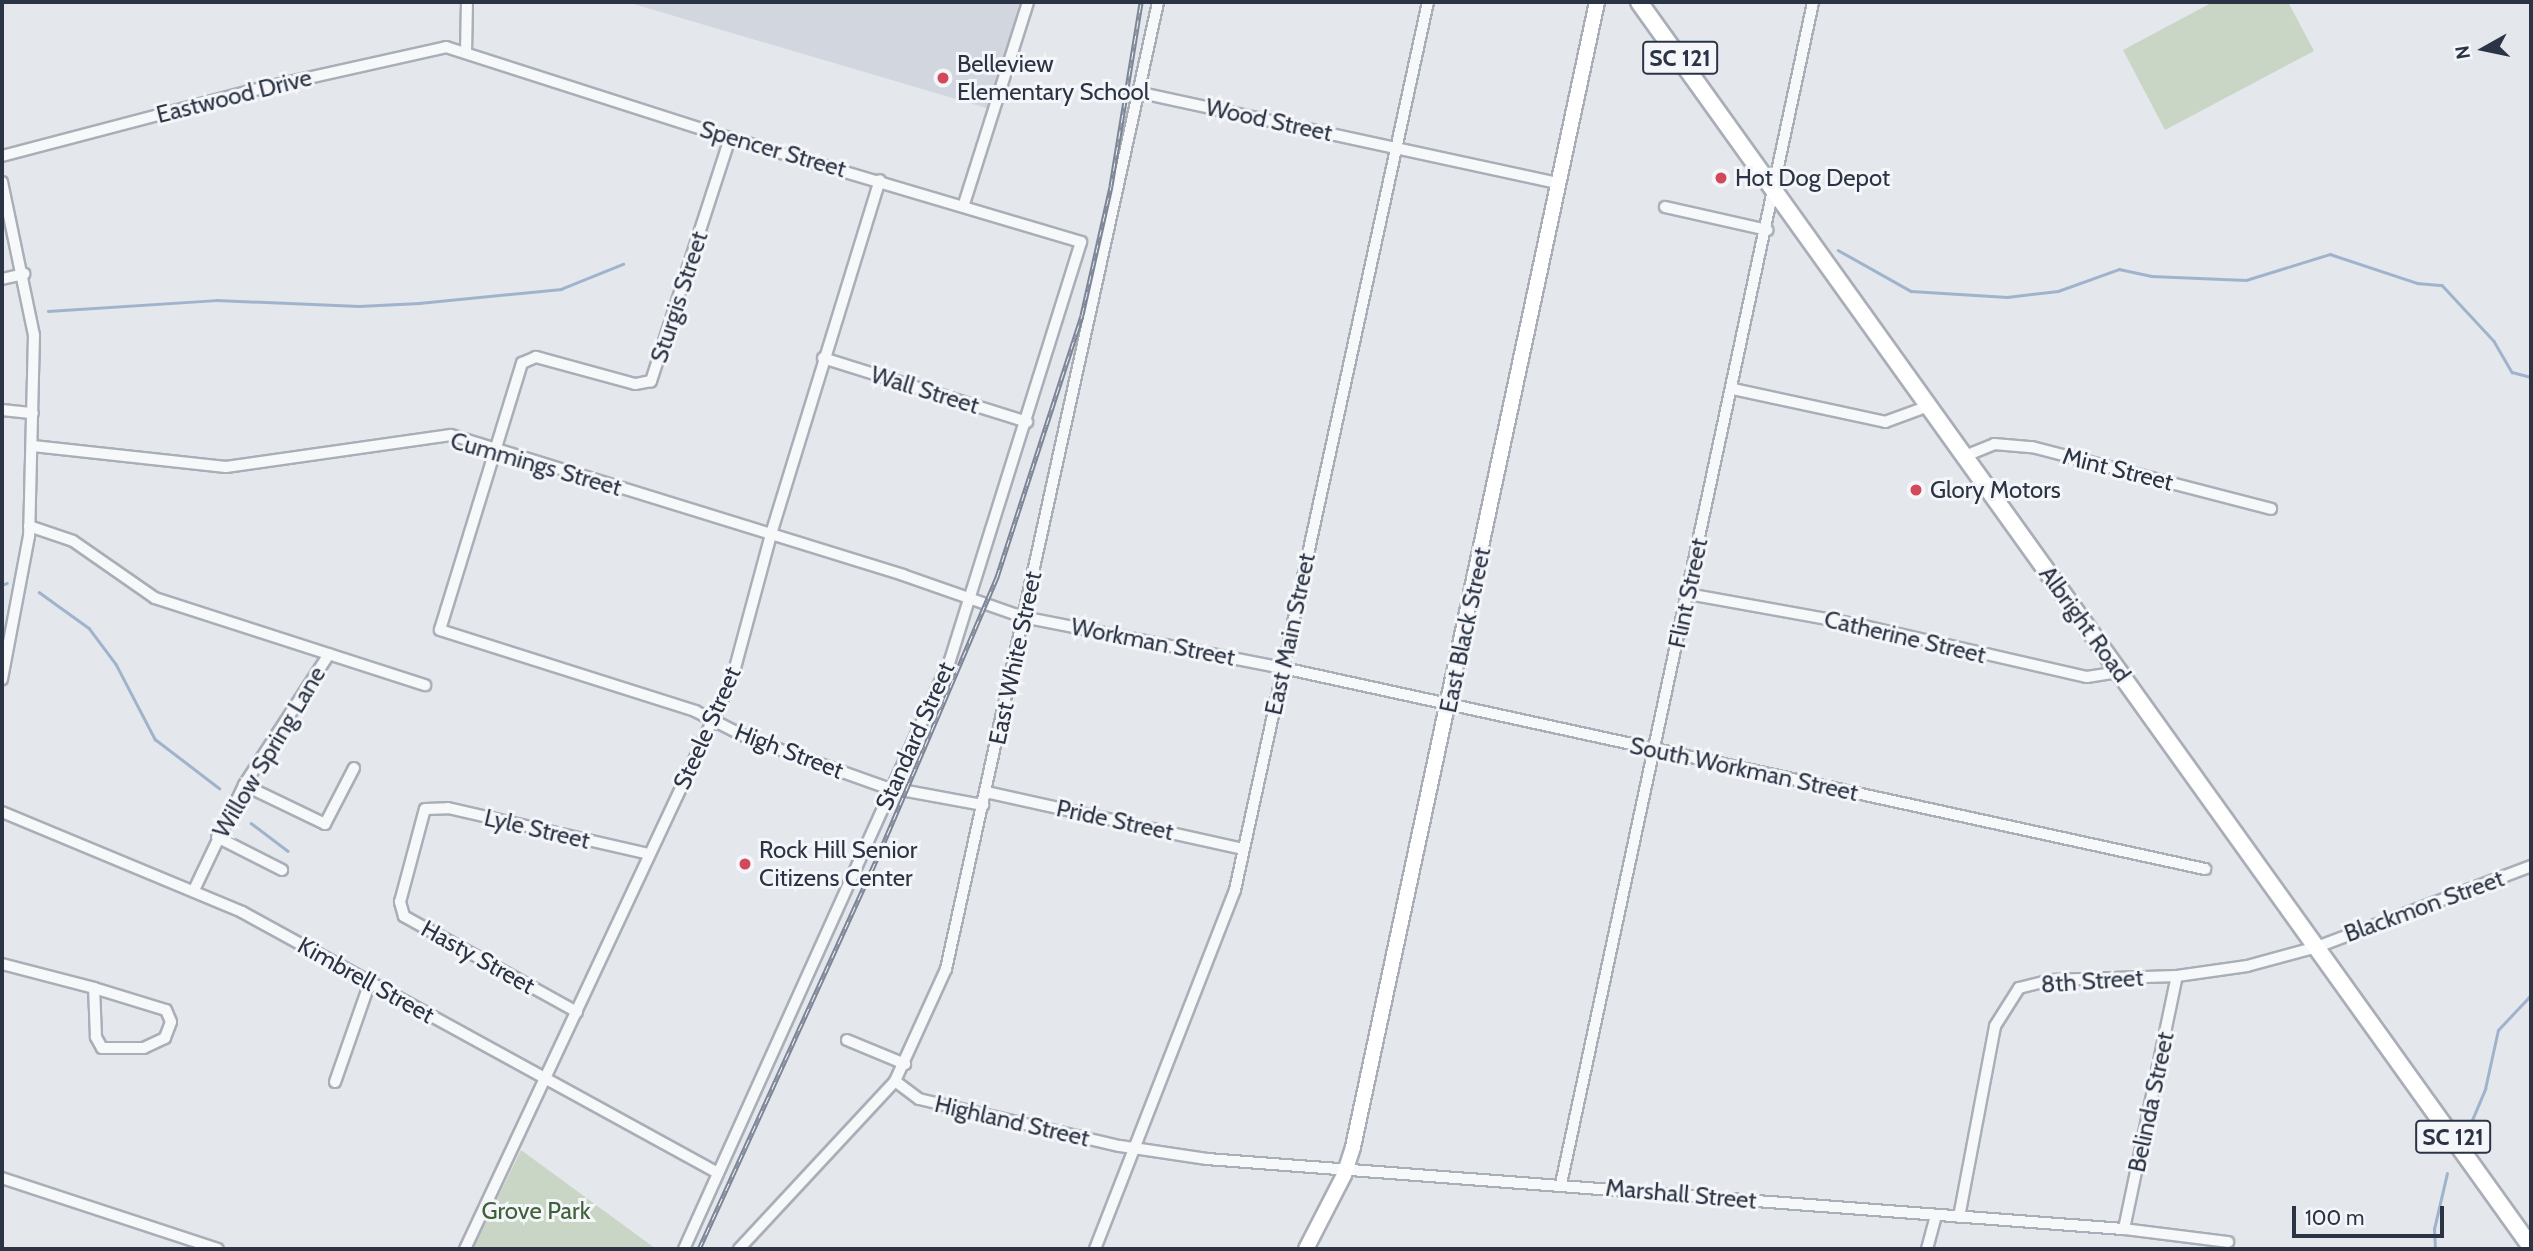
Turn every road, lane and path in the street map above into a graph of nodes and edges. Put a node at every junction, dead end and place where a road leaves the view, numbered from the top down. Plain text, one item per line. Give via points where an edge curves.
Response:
1 (467, 2) edge
2 (1028, 2) edge
3 (1158, 2) edge
4 (1428, 2) edge
5 (1597, 2) edge
6 (1639, 2) edge
7 (1812, 2) edge
8 (466, 53) junction
9 (1141, 93) junction
10 (730, 138) junction
11 (1396, 148) junction
12 (2, 156) edge
13 (880, 180) junction
14 (2, 182) edge
15 (1559, 183) junction
16 (1774, 189) junction
17 (964, 204) junction
18 (1665, 207) dead end
19 (1767, 230) junction
20 (1081, 242) joint
21 (24, 274) junction
22 (2, 279) edge
23 (823, 358) junction
24 (1733, 389) junction
25 (1929, 406) junction
26 (2, 410) edge
27 (33, 412) junction
28 (1027, 422) junction
29 (33, 446) junction
30 (496, 451) junction
31 (1965, 456) junction
32 (2272, 509) dead end
33 (29, 526) junction
34 (771, 534) junction
35 (1688, 594) junction
36 (971, 598) junction
37 (1023, 617) junction
38 (440, 630) joint
39 (329, 654) junction
40 (1283, 668) junction
41 (2120, 672) junction
42 (2, 679) edge
43 (425, 685) dead end
44 (1449, 704) junction
45 (714, 721) junction
46 (1655, 750) junction
47 (354, 768) dead end
48 (244, 785) junction
49 (893, 788) junction
50 (986, 792) junction
51 (983, 805) junction
52 (425, 809) joint
53 (2, 812) edge
54 (217, 837) junction
55 (1244, 849) junction
56 (649, 854) junction
57 (2531, 866) edge
58 (2204, 869) dead end
59 (282, 870) dead end
60 (194, 890) junction
61 (2316, 947) junction
62 (2, 964) edge
63 (2177, 976) junction
64 (370, 982) junction
65 (94, 988) junction
66 (577, 1012) junction
67 (847, 1040) dead end
68 (905, 1064) junction
69 (547, 1078) junction
70 (335, 1082) dead end
71 (895, 1082) junction
72 (1135, 1149) junction
73 (1347, 1168) junction
74 (718, 1173) junction
75 (2, 1178) edge
76 (1561, 1184) junction
77 (1936, 1215) junction
78 (1958, 1217) junction
79 (2124, 1229) junction
80 (2228, 1242) dead end
81 (2531, 1247) edge
82 (218, 1249) edge
83 (465, 1249) edge
84 (684, 1249) edge
85 (738, 1249) edge
86 (1095, 1249) edge
87 (1306, 1249) edge
88 (1927, 1249) edge

1 - 8 street
2 - 17 street
3 - 9 street, East White Street
4 - 11 street, East Main Street
5 - 15 main road, East Black Street
6 - 16 highway, Albright Road / SC 121
7 - 16 street, Flint Street
8 - 10 street, Spencer Street
8 - 12 street, Eastwood Drive via 446,47 408,53
9 - 11 street, Wood Street
9 - 37 street, East White Street
10 - 13 street, Spencer Street
10 - 30 street, Sturgis Street via 651,381 635,384 536,357 526,359
11 - 15 street, Wood Street
11 - 40 street, East Main Street
13 - 17 street, Spencer Street
13 - 23 street, Steele Street
14 - 21 street
15 - 44 main road, East Black Street
16 - 19 street, Flint Street
16 - 25 highway, Albright Road / SC 121
17 - 20 street, Spencer Street
18 - 19 street
19 - 24 street, Flint Street
20 - 28 street, Standard Street
21 - 22 street
21 - 27 street via 34,335
23 - 28 street, Wall Street
23 - 34 street, Steele Street
24 - 25 street via 1885,422
24 - 35 street, Flint Street
25 - 31 highway, Albright Road / SC 121
26 - 27 street
27 - 29 street
28 - 36 street, Standard Street
29 - 30 street, Cummings Street via 226,467 451,435
29 - 33 street
30 - 34 street, Cummings Street
30 - 38 street, Sturgis Street
31 - 32 street, Mint Street via 1994,444 2032,447
31 - 41 highway, Albright Road / SC 121
33 - 39 street, Willow Spring Lane via 73,541 155,598
33 - 42 street via 23,584
34 - 36 street, Cummings Street
34 - 45 street, Steele Street via 732,679
35 - 41 street, Catherine Street via 1860,625 2087,677
35 - 46 street, Flint Street
36 - 37 street, Cummings Street
36 - 49 street, Standard Street
37 - 40 street, Workman Street
37 - 50 street, East White Street
38 - 45 street, High Street
39 - 43 street, Willow Spring Lane
39 - 48 street, Willow Spring Lane
40 - 44 street, South Workman Street
40 - 55 street, East Main Street
41 - 61 highway, Albright Road / SC 121
44 - 46 street, South Workman Street
44 - 73 main road, East Black Street
45 - 49 street, High Street via 750,739
45 - 56 street, Steele Street
46 - 58 street, South Workman Street
46 - 76 street, Flint Street
47 - 48 street via 325,824
48 - 54 street, Willow Spring Lane
49 - 51 street, High Street
49 - 74 street, Standard Street
50 - 51 street, East White Street
50 - 55 street, Pride Street
51 - 68 street, East White Street via 947,969
52 - 56 street, Lyle Street via 448,808
52 - 66 street, Hasty Street via 400,902 404,916
53 - 60 street, Kimbrell Street
54 - 59 street
54 - 60 street, Willow Spring Lane
55 - 72 street, East Main Street via 1225,922
56 - 66 street, Steele Street
57 - 61 street, Blackmon Street
60 - 64 street, Kimbrell Street
61 - 63 street, 8th Street via 2247,965
61 - 81 highway, Albright Road / SC 121
62 - 65 street
63 - 78 street, 8th Street via 2050,979 2019,988 1996,1026
63 - 79 street, Belinda Street
64 - 69 street, Kimbrell Street
64 - 70 street
65 - 65 street via 96,1037 102,1048 144,1048 165,1038 171,1022 166,1010
66 - 69 street, Steele Street
67 - 68 street
68 - 71 street, East White Street
69 - 74 street, Kimbrell Street
69 - 83 street, Steele Street
71 - 72 street, Highland Street via 919,1099
71 - 85 street, East White Street
72 - 73 street, Marshall Street
72 - 86 street, East Main Street
73 - 76 street, Marshall Street
73 - 87 main road, East Black Street
74 - 84 street, Standard Street
75 - 82 street
76 - 77 street, Marshall Street
77 - 78 street, Marshall Street
77 - 88 street
78 - 79 street, Marshall Street
79 - 80 street, Marshall Street

